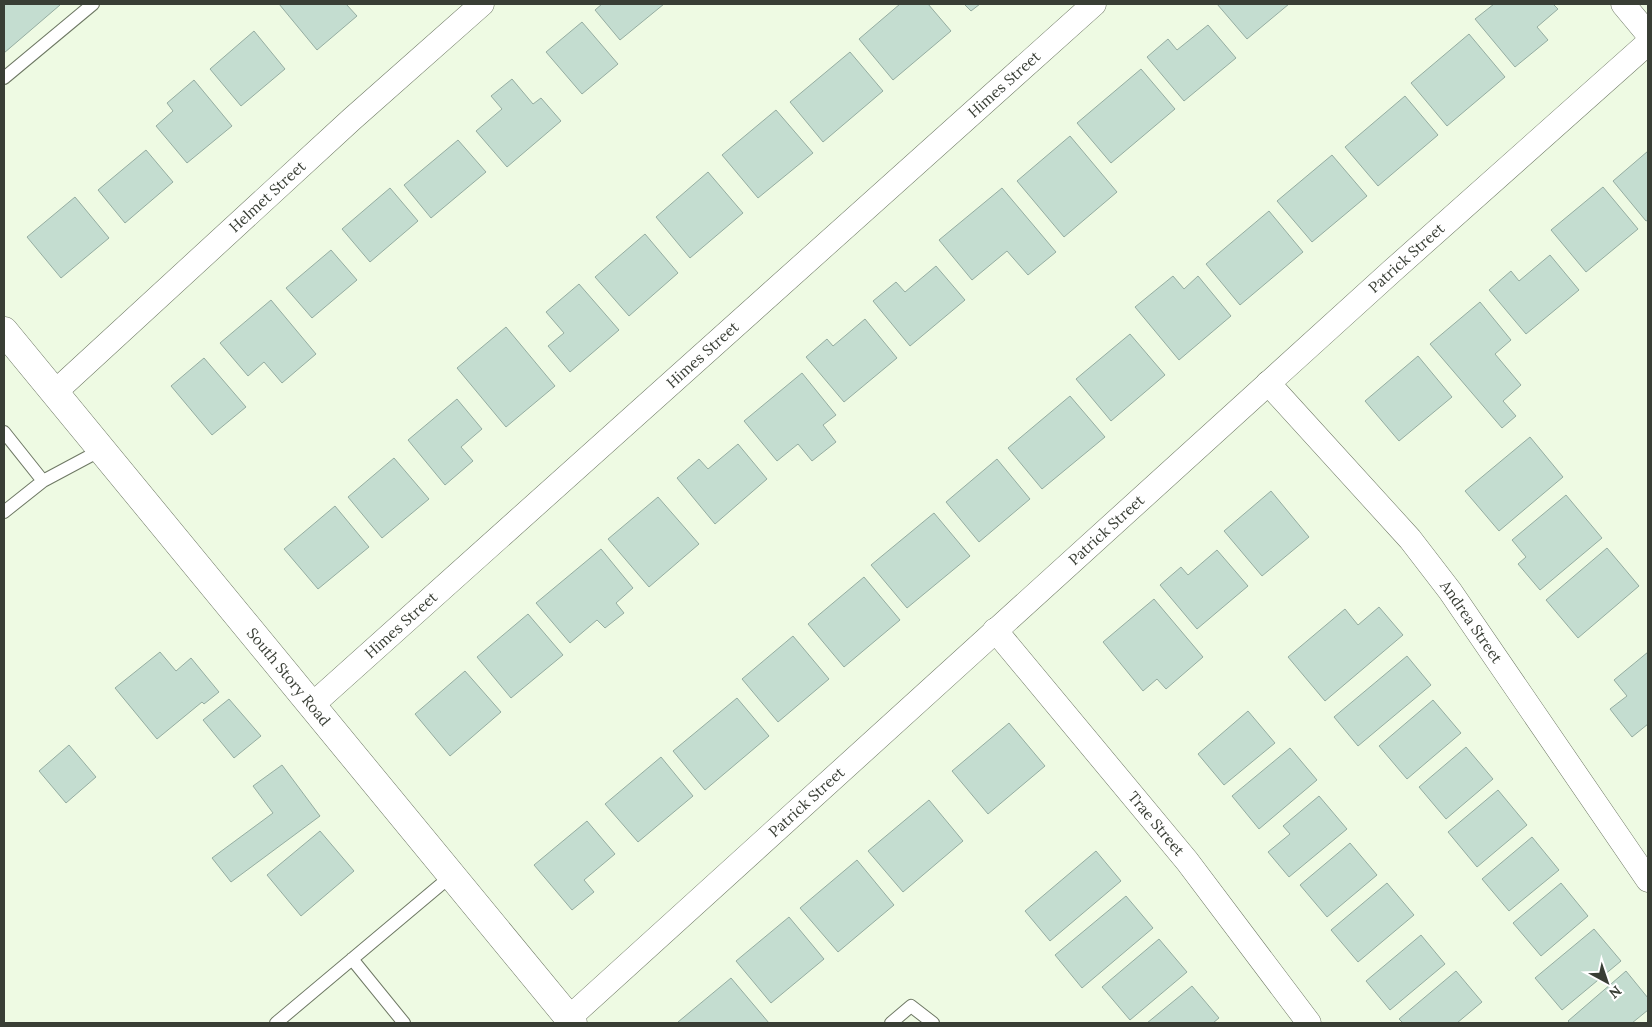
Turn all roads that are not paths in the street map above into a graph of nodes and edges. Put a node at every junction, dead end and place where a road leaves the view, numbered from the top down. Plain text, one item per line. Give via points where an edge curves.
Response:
1 (93, 4) edge
2 (482, 4) edge
3 (1094, 4) edge
4 (1623, 4) edge
5 (1648, 34) edge
6 (1648, 43) edge
7 (4, 78) edge
8 (5, 338) edge
9 (1268, 383) junction
10 (54, 393) junction
11 (4, 432) edge
12 (101, 450) junction
13 (43, 481) junction
14 (4, 512) edge
15 (995, 630) junction
16 (311, 706) junction
17 (451, 876) junction
18 (1648, 880) edge
19 (352, 959) junction
20 (289, 1019) edge
21 (571, 1021) edge
22 (276, 1023) edge
23 (404, 1023) edge
24 (891, 1023) edge
25 (933, 1023) edge
26 (1310, 1023) edge

1 - 7 lane
2 - 10 street, Helmet Street
3 - 16 street, Himes Street
4 - 5 street
6 - 9 street, Patrick Street
8 - 10 main road, South Story Road
9 - 15 street, Patrick Street
9 - 18 street, Andrea Street via 1410,540 1450,591
10 - 12 main road, South Story Road
11 - 13 lane
12 - 13 lane
12 - 16 main road, South Story Road
13 - 14 lane
15 - 21 street, Patrick Street
15 - 26 street, Trae Street via 1187,861
16 - 17 main road, South Story Road
17 - 19 lane
17 - 21 main road, South Story Road
19 - 20 lane
19 - 23 lane
20 - 22 lane
24 - 25 lane via 911,1006

